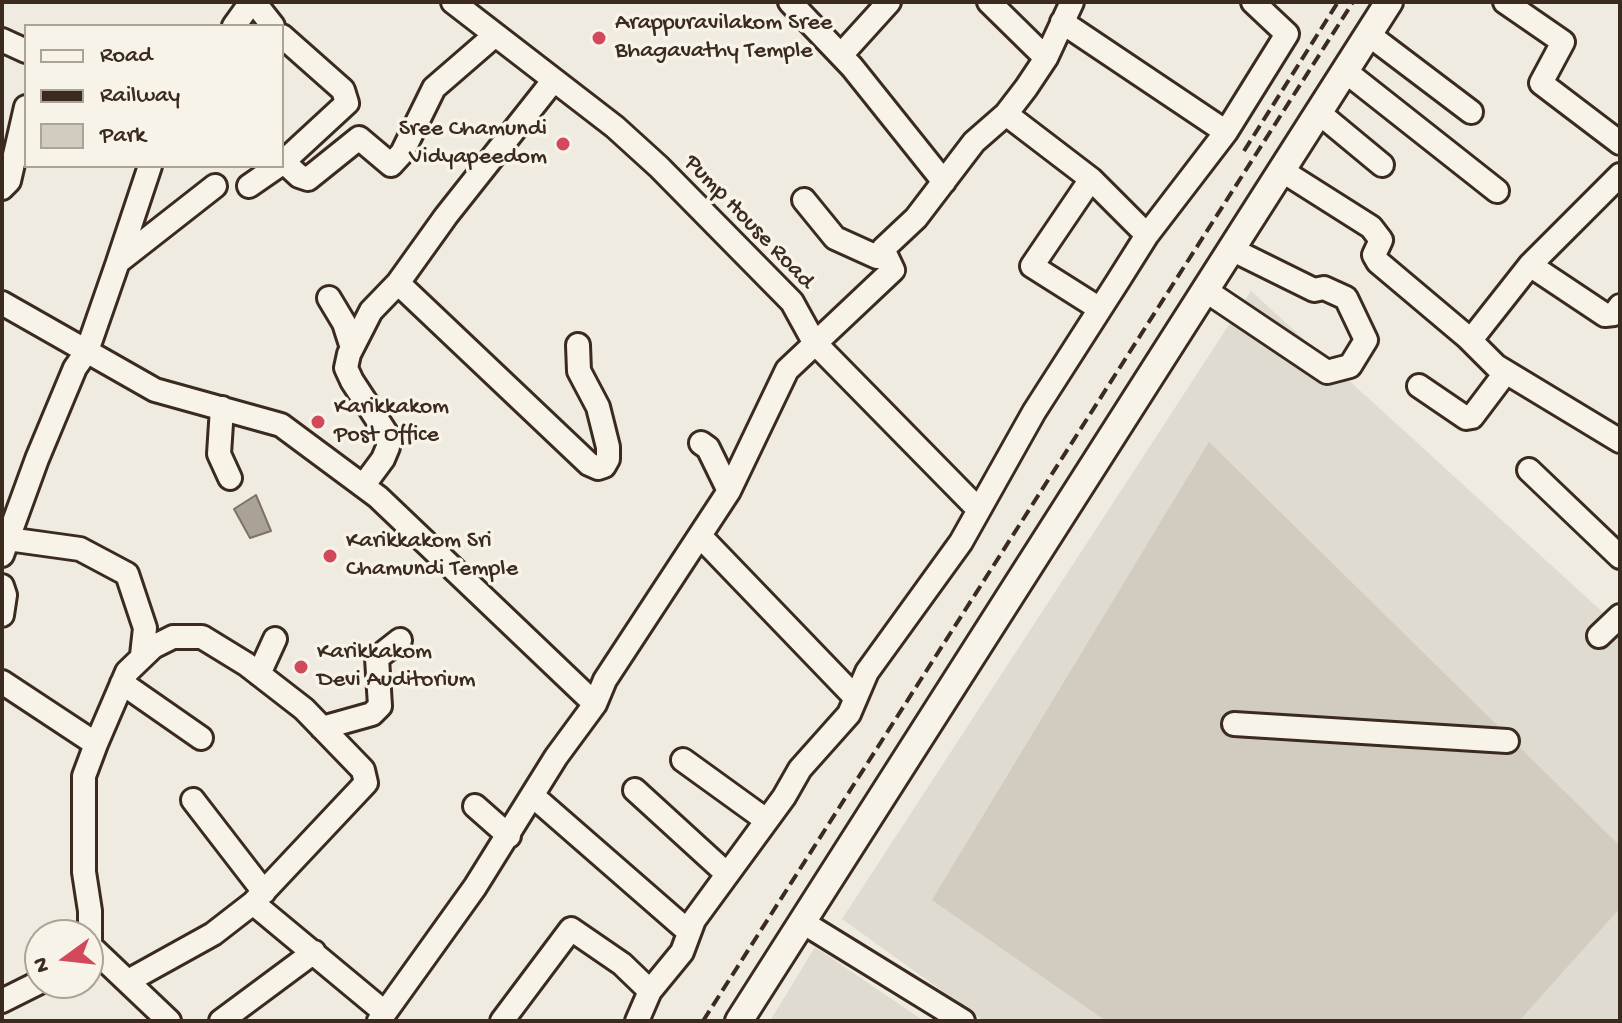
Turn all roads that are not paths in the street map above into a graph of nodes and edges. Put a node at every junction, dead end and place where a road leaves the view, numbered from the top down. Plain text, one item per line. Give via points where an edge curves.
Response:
1 (453, 2) edge
2 (790, 2) edge
3 (889, 2) edge
4 (989, 2) edge
5 (1253, 2) edge
6 (1389, 2) edge
7 (1505, 2) edge
8 (253, 3) edge
9 (1067, 12) edge
10 (235, 24) edge
11 (271, 24) edge
12 (1368, 34) junction
13 (494, 36) junction
14 (284, 38) edge
15 (2, 40) edge
16 (24, 50) edge
17 (841, 55) junction
18 (1046, 58) junction
19 (1345, 71) junction
20 (553, 81) junction
21 (1318, 112) junction
22 (1471, 112) dead end
23 (1006, 114) junction
24 (24, 116) edge
25 (1226, 132) junction
26 (1620, 143) edge
27 (284, 161) edge
28 (1382, 165) dead end
29 (284, 166) edge
30 (149, 168) edge
31 (275, 168) edge
32 (1281, 170) junction
33 (1620, 175) edge
34 (1091, 179) junction
35 (944, 182) junction
36 (215, 186) dead end
37 (249, 186) dead end
38 (2, 188) edge
39 (1497, 191) dead end
40 (804, 200) dead end
41 (1147, 235) junction
42 (883, 249) junction
43 (1231, 249) junction
44 (118, 262) junction
45 (1530, 265) junction
46 (398, 283) junction
47 (1205, 290) junction
48 (329, 298) dead end
49 (2, 303) edge
50 (1100, 309) junction
51 (1615, 318) edge
52 (1467, 337) junction
53 (814, 342) junction
54 (578, 345) dead end
55 (352, 348) junction
56 (87, 351) junction
57 (1506, 372) junction
58 (1419, 386) dead end
59 (222, 408) junction
60 (1620, 441) edge
61 (701, 443) dead end
62 (1529, 470) dead end
63 (702, 473) dead end
64 (230, 478) dead end
65 (363, 486) junction
66 (726, 497) junction
67 (978, 509) junction
68 (701, 537) junction
69 (5, 547) edge
70 (1620, 557) edge
71 (2, 586) edge
72 (2, 615) edge
73 (1620, 616) edge
74 (1599, 636) dead end
75 (275, 639) dead end
76 (400, 640) dead end
77 (142, 655) junction
78 (259, 674) junction
79 (2, 682) edge
80 (122, 683) junction
81 (854, 696) junction
82 (595, 704) junction
83 (1234, 724) dead end
84 (322, 728) junction
85 (201, 738) dead end
86 (1507, 741) dead end
87 (96, 744) junction
88 (683, 760) dead end
89 (635, 790) dead end
90 (533, 796) junction
91 (193, 800) dead end
92 (475, 806) dead end
93 (766, 820) junction
94 (509, 836) junction
95 (727, 874) junction
96 (259, 897) junction
97 (90, 919) edge
98 (804, 923) junction
99 (689, 932) junction
100 (314, 952) junction
101 (104, 957) edge
102 (130, 980) junction
103 (24, 990) edge
104 (650, 991) junction
105 (2, 1001) edge
106 (381, 1016) edge
107 (169, 1021) edge
108 (221, 1021) edge
109 (502, 1021) edge
110 (637, 1021) edge
111 (739, 1021) edge
112 (963, 1021) edge

1 - 13 street, Pump House Road
2 - 17 street
3 - 17 street
4 - 18 street
5 - 25 street via 1287,34
6 - 12 main road
7 - 26 street via 1563,42 1541,83
8 - 10 street
8 - 11 street
9 - 18 street
9 - 25 street
12 - 19 main road
12 - 22 street
13 - 20 street, Pump House Road
13 - 29 street via 434,88 391,165 359,138 308,179
14 - 27 street via 343,90 347,103
15 - 16 street
17 - 35 street
18 - 23 street
19 - 21 main road
19 - 39 street
20 - 46 street
20 - 53 street, Pump House Road via 659,167 792,302
21 - 28 street
21 - 32 main road
23 - 34 street
23 - 35 street via 974,142
24 - 38 street via 9,181
25 - 41 street
30 - 44 street
31 - 37 street
32 - 43 main road
32 - 52 street via 1371,227 1381,240 1375,259
33 - 45 street
34 - 41 street
34 - 50 street via 1032,266
35 - 42 street
36 - 44 street
40 - 42 street via 835,238 877,257
41 - 50 street
42 - 53 street via 893,270
43 - 47 main road
43 - 47 street via 1314,290 1324,288 1346,298 1366,340 1350,366 1327,372
44 - 56 street
45 - 51 street
45 - 52 street via 1474,336
46 - 54 street via 598,468 608,459 608,447 598,407 579,371
46 - 55 street via 371,311
47 - 98 main road
48 - 55 street
49 - 56 street
50 - 67 street
52 - 57 street
53 - 66 street via 787,370
53 - 67 street, Pump House Road
55 - 65 street via 346,368 388,436 383,459
56 - 59 street via 155,390
56 - 69 street via 75,368
57 - 58 street via 1466,418
57 - 60 street
59 - 64 street via 219,454
59 - 65 street via 281,425
61 - 66 street via 708,448
62 - 70 street
63 - 66 street
65 - 82 street
66 - 68 street
67 - 81 street via 961,542
68 - 81 street
68 - 82 street via 605,680
69 - 77 street via 80,549 127,574 145,628
71 - 72 street
73 - 74 street
75 - 78 street
76 - 84 street via 377,658 380,706 372,714
77 - 78 street via 173,637 202,637
77 - 80 street
78 - 84 street
79 - 87 street
80 - 85 street
80 - 87 street
81 - 93 street via 849,714 800,769
82 - 90 street
83 - 86 street
84 - 96 street via 363,770 366,783
87 - 97 street via 84,776
88 - 93 street
89 - 95 street
90 - 94 street
90 - 99 street
91 - 96 street
92 - 94 street
93 - 95 street
94 - 106 street
95 - 99 street
96 - 100 street
96 - 102 street via 213,934
98 - 111 main road
98 - 112 street
99 - 104 street via 682,952
100 - 106 street
100 - 108 street
101 - 102 street
102 - 107 street
103 - 105 street
104 - 109 street via 571,929
104 - 110 street

